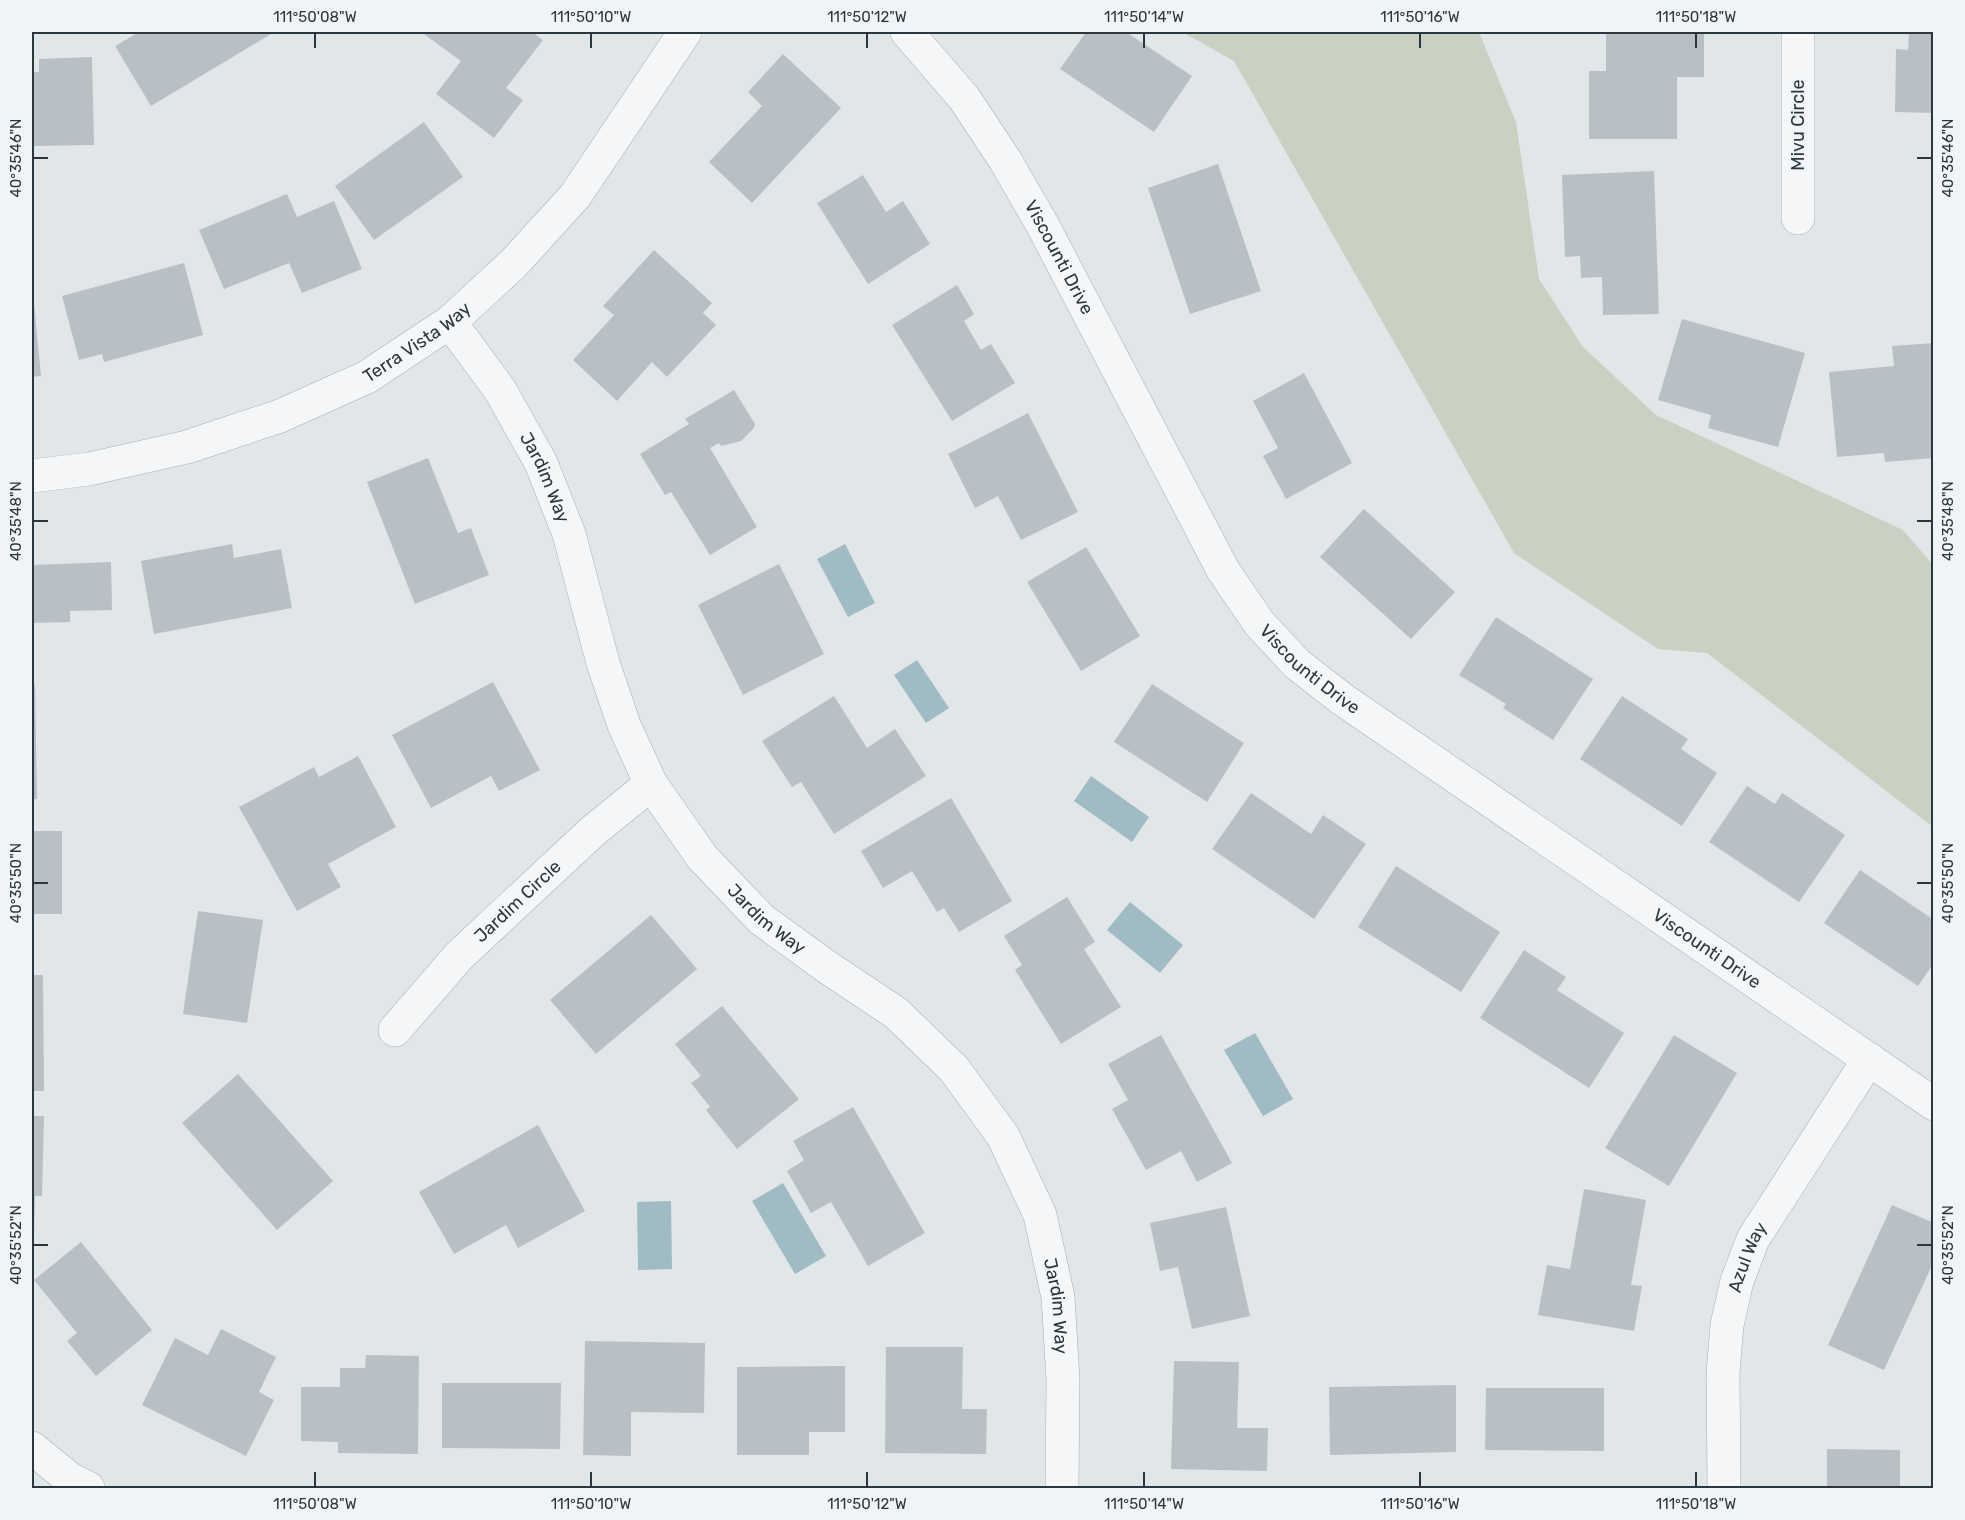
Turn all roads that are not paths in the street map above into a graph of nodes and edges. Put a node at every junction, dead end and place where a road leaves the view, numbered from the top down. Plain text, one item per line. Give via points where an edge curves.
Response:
1 (685, 32) edge
2 (907, 32) edge
3 (1798, 32) edge
4 (1798, 218) dead end
5 (450, 322) junction
6 (32, 476) edge
7 (651, 784) junction
8 (394, 1030) dead end
9 (1869, 1059) junction
10 (1934, 1104) edge
11 (32, 1448) edge
12 (87, 1488) edge
13 (1062, 1488) edge
14 (1724, 1488) edge

1 - 5 street, Terra Vista Way via 575,196 514,263
2 - 9 street, Viscounti Drive via 963,98 1005,160 1223,570 1259,622 1298,664 1342,699
3 - 4 street, Mivu Circle
5 - 6 street, Terra Vista Way via 367,377 280,416 187,447 89,469
5 - 7 street, Jardim Way via 500,390 541,464 569,534 613,694
7 - 8 street, Jardim Circle via 593,831 467,948
7 - 13 street, Jardim Way via 702,857 761,918 896,1013 954,1069 1003,1136 1040,1215 1058,1297 1063,1380
9 - 10 street, Viscounti Drive
9 - 14 street, Azul Way via 1753,1239 1737,1281 1727,1325 1723,1373
11 - 12 street

